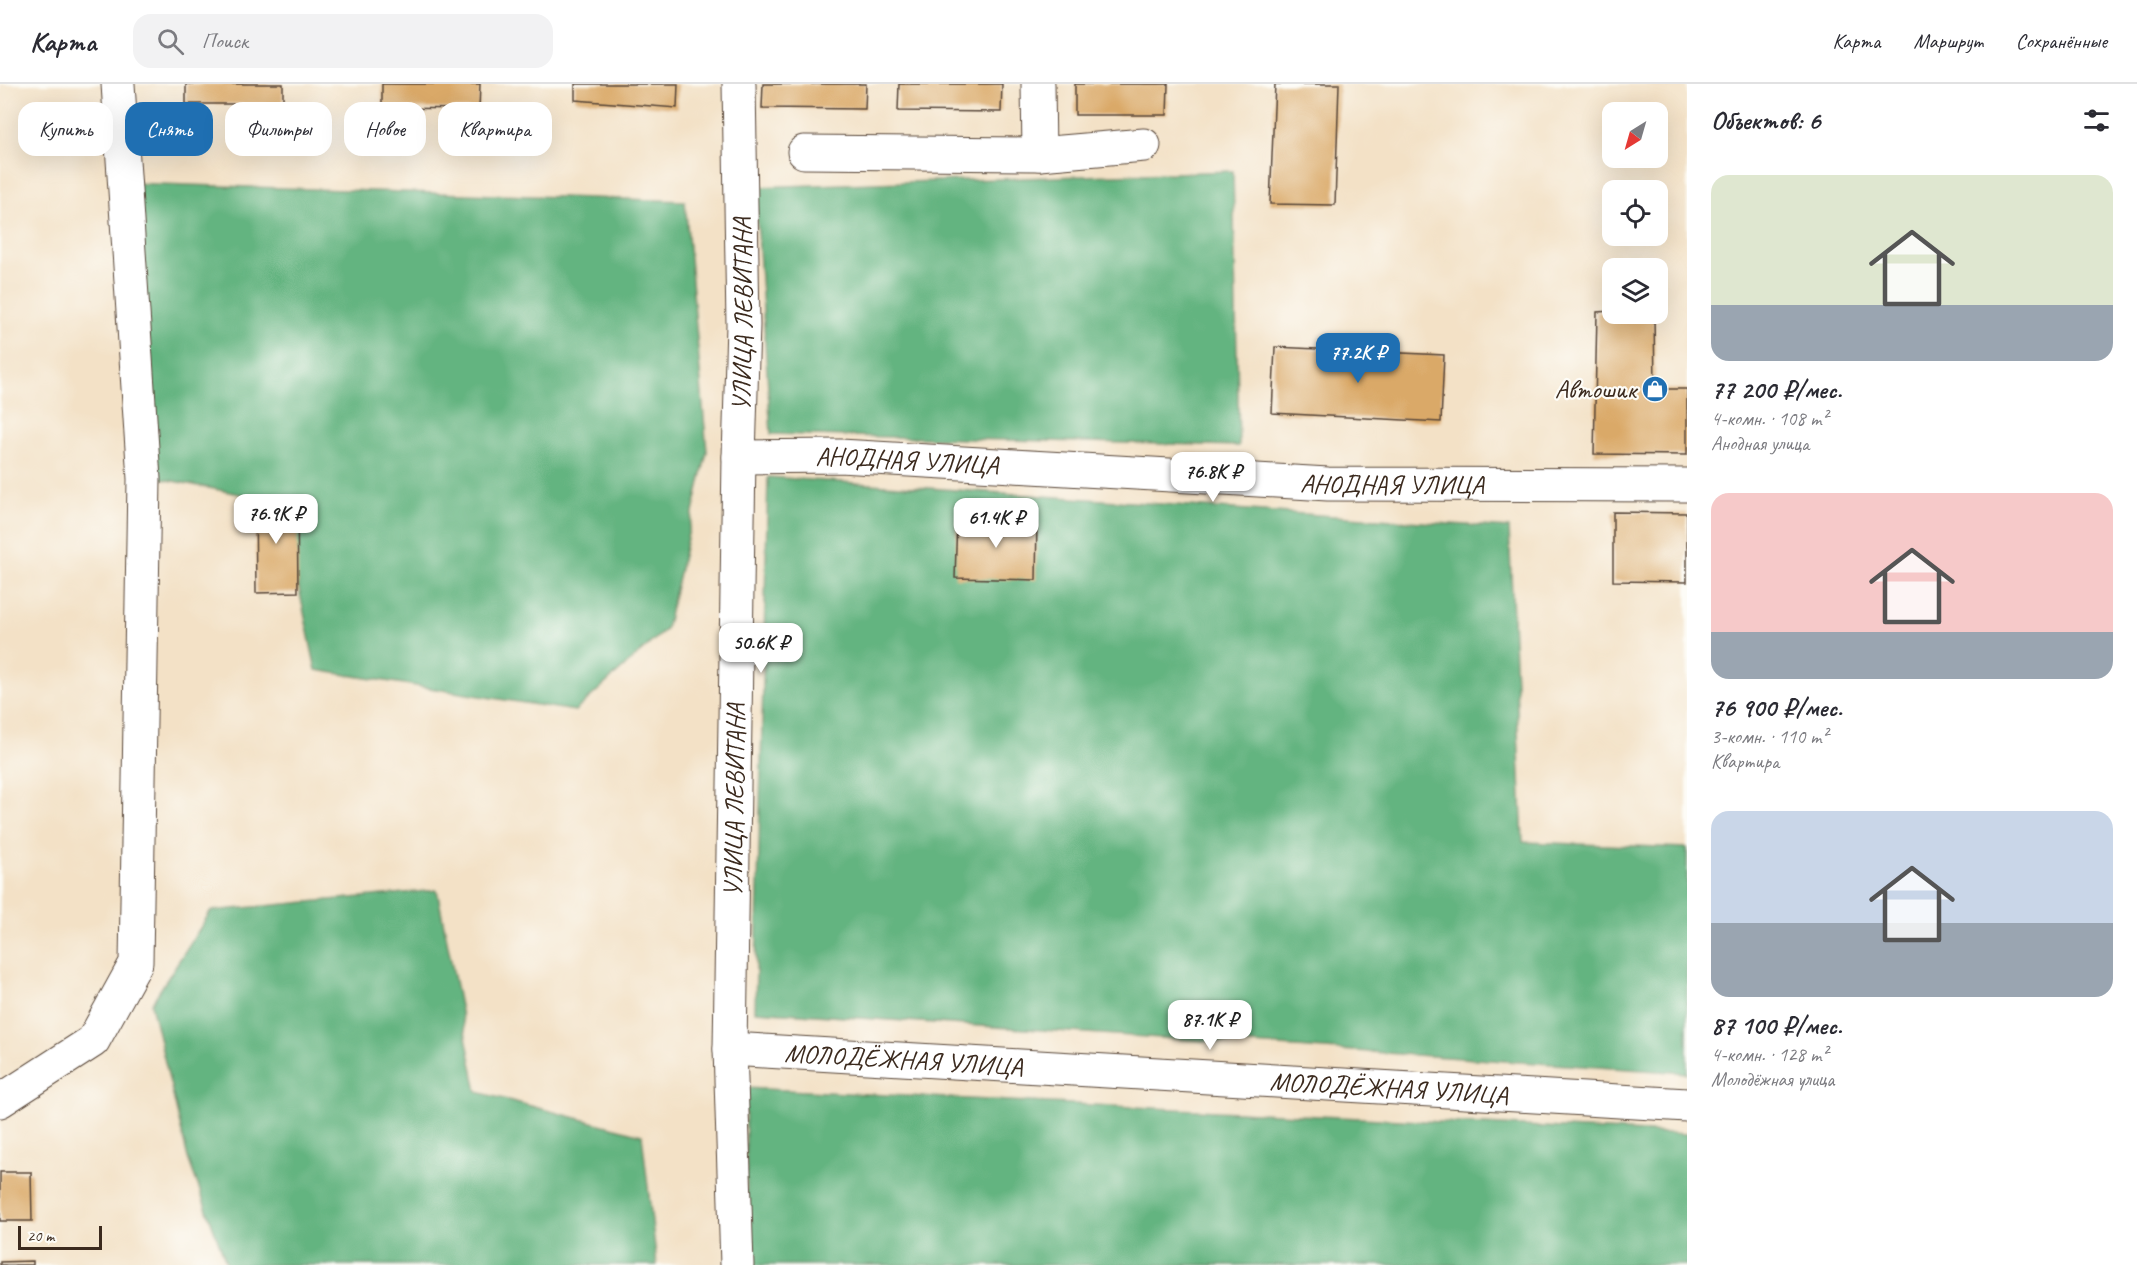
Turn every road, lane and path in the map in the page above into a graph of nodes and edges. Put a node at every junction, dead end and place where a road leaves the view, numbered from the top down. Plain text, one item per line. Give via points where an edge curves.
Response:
1 (118, 84) edge
2 (739, 84) edge
3 (1038, 84) edge
4 (1144, 145) dead end
5 (804, 152) dead end
6 (1039, 154) junction
7 (739, 457) junction
8 (1687, 485) edge
9 (730, 1048) junction
10 (0, 1101) edge
11 (1687, 1105) edge
12 (737, 1265) edge

1 - 10 street via 144,479 136,963 93,1041
2 - 7 street, УЛИЦА ЛЕВИТАНА via 743,324
3 - 6 street
4 - 6 street
5 - 6 street
7 - 8 street, АНОДНАЯ УЛИЦА via 840,456 1328,484
7 - 9 street, УЛИЦА ЛЕВИТАНА
9 - 11 street, МОЛОДЁЖНАЯ УЛИЦА
9 - 12 street, УЛИЦА ЛЕВИТАНА

